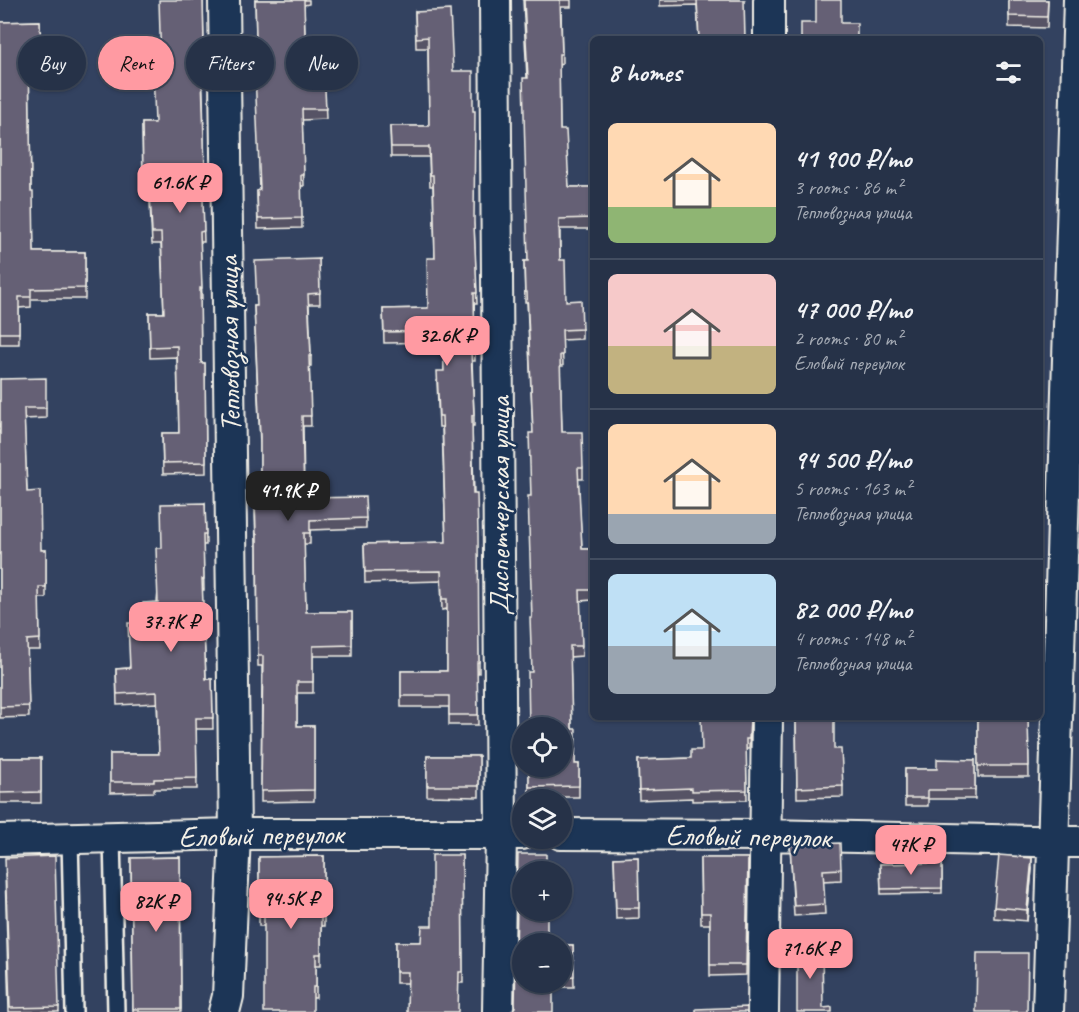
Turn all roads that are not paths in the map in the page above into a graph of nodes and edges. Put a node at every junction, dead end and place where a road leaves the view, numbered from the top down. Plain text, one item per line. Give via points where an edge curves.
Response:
1 (224, 0) edge
2 (495, 0) edge
3 (770, 0) edge
4 (1078, 0) edge
5 (769, 36) edge
6 (767, 720) edge
7 (235, 834) junction
8 (512, 834) edge
9 (572, 834) edge
10 (766, 835) junction
11 (112, 837) junction
12 (70, 838) junction
13 (0, 840) edge
14 (1066, 842) edge
15 (74, 1012) edge
16 (116, 1012) edge
17 (224, 1012) edge
18 (498, 1012) edge
19 (763, 1012) edge
20 (1048, 1012) edge

1 - 7 street, Тепловозная улица
2 - 8 street, Диспетчерская улица
3 - 5 street
4 - 14 street
6 - 10 street
7 - 8 street, Еловый переулок
7 - 11 street, Еловый переулок
7 - 17 street, Тепловозная улица via 228,996
8 - 18 street, Диспетчерская улица
9 - 10 street, Еловый переулок
10 - 14 street, Еловый переулок
10 - 19 street
11 - 12 street, Еловый переулок
11 - 16 lane
12 - 13 street, Еловый переулок
12 - 15 lane
14 - 20 street

